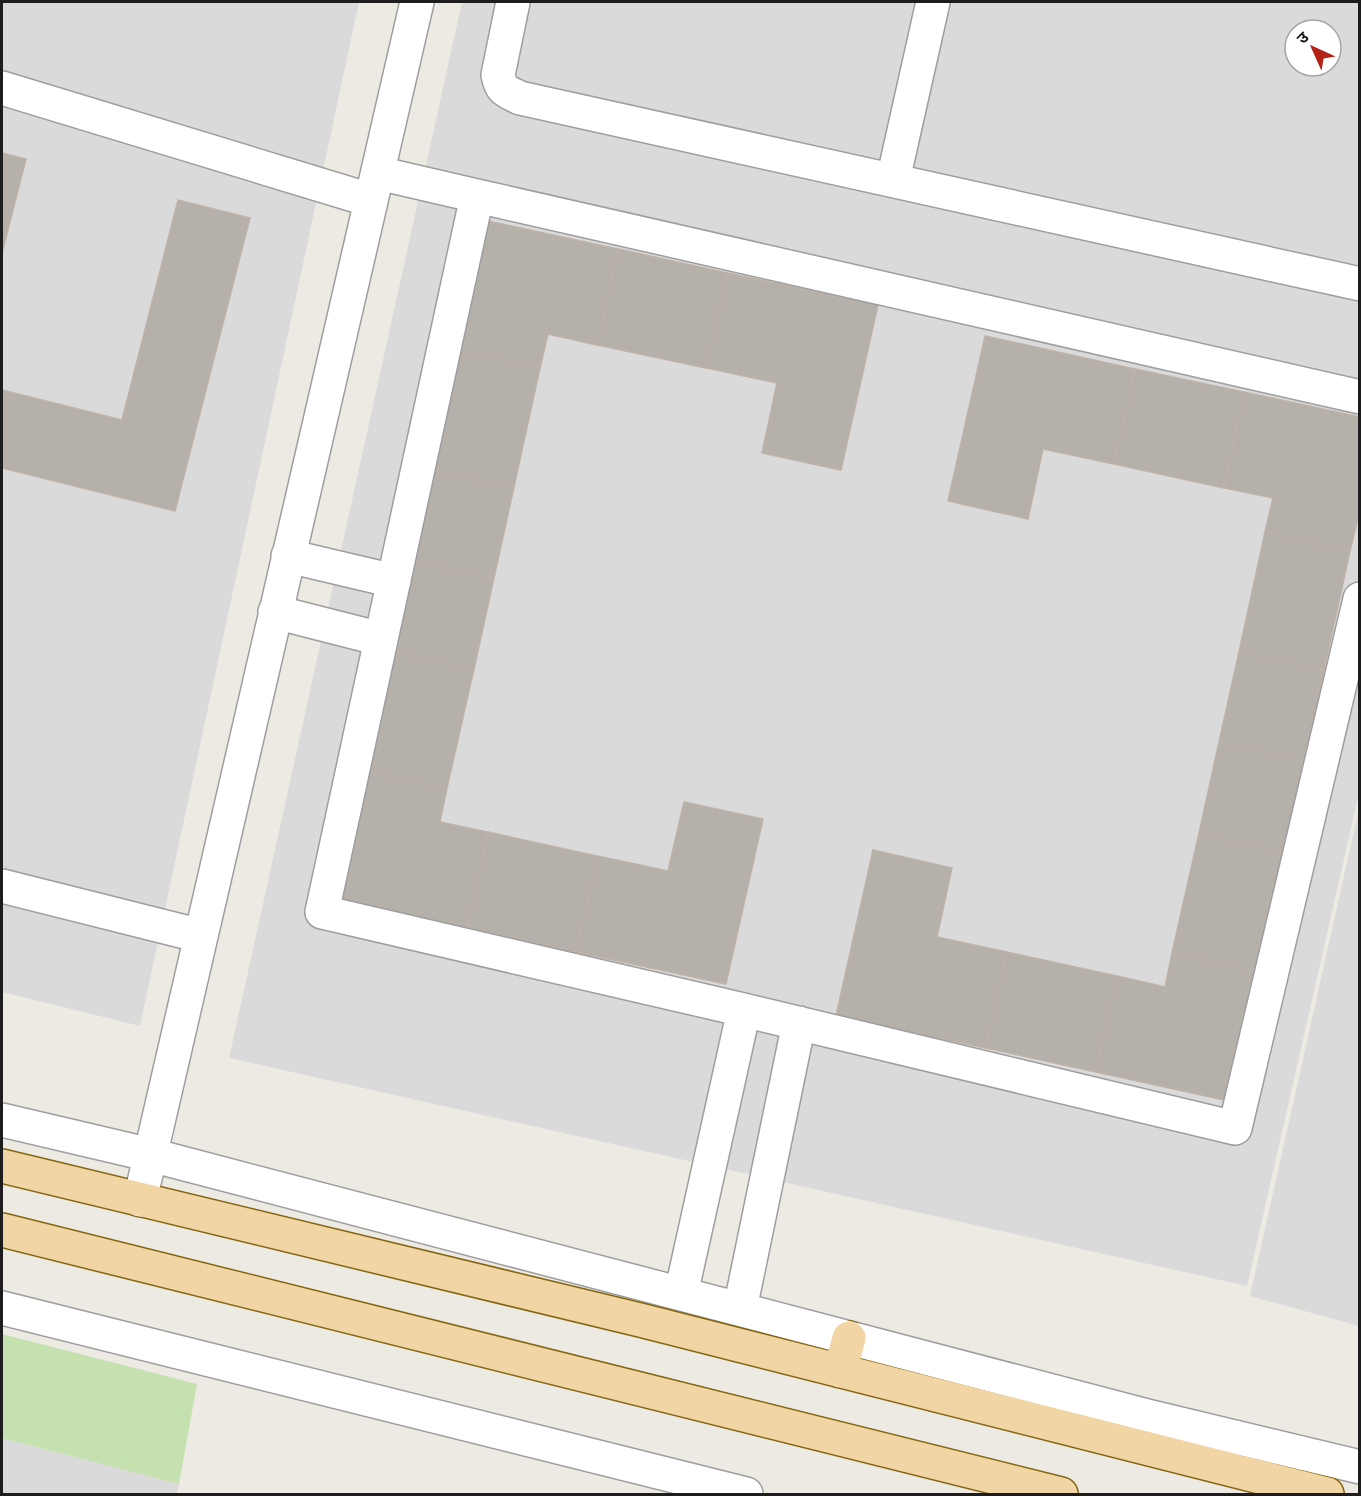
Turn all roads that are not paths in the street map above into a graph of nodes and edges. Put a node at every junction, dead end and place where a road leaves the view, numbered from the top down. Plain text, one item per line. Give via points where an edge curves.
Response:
1 (417, 2) edge
2 (513, 2) edge
3 (933, 2) edge
4 (2, 88) edge
5 (893, 180) junction
6 (374, 186) junction
7 (477, 196) junction
8 (1359, 284) edge
9 (1359, 397) edge
10 (288, 556) junction
11 (394, 581) junction
12 (1359, 599) edge
13 (275, 612) junction
14 (381, 639) junction
15 (2, 886) edge
16 (201, 936) junction
17 (744, 1010) junction
18 (799, 1023) junction
19 (2, 1120) edge
20 (151, 1155) junction
21 (2, 1166) edge
22 (140, 1200) junction
23 (2, 1230) edge
24 (681, 1294) junction
25 (740, 1310) junction
26 (4, 1318) edge
27 (849, 1338) junction
28 (840, 1371) junction
29 (1359, 1467) edge
30 (746, 1494) edge
31 (1061, 1494) edge
32 (1327, 1494) edge

1 - 6 street
2 - 5 street via 498,75 504,91
3 - 5 street
4 - 6 street
5 - 8 street
6 - 7 street
6 - 10 street
7 - 9 street
7 - 11 street
10 - 11 street
10 - 13 street
11 - 14 street
12 - 18 street via 1235,1128
13 - 14 street
13 - 16 street
14 - 17 street via 322,912
15 - 16 street
16 - 20 street
17 - 18 street
17 - 24 street
18 - 25 street
19 - 20 street
20 - 22 street
20 - 24 street
21 - 22 main road
22 - 28 main road
23 - 31 main road
24 - 25 street
25 - 27 street
26 - 30 street
27 - 28 main road
27 - 29 street
28 - 32 main road

